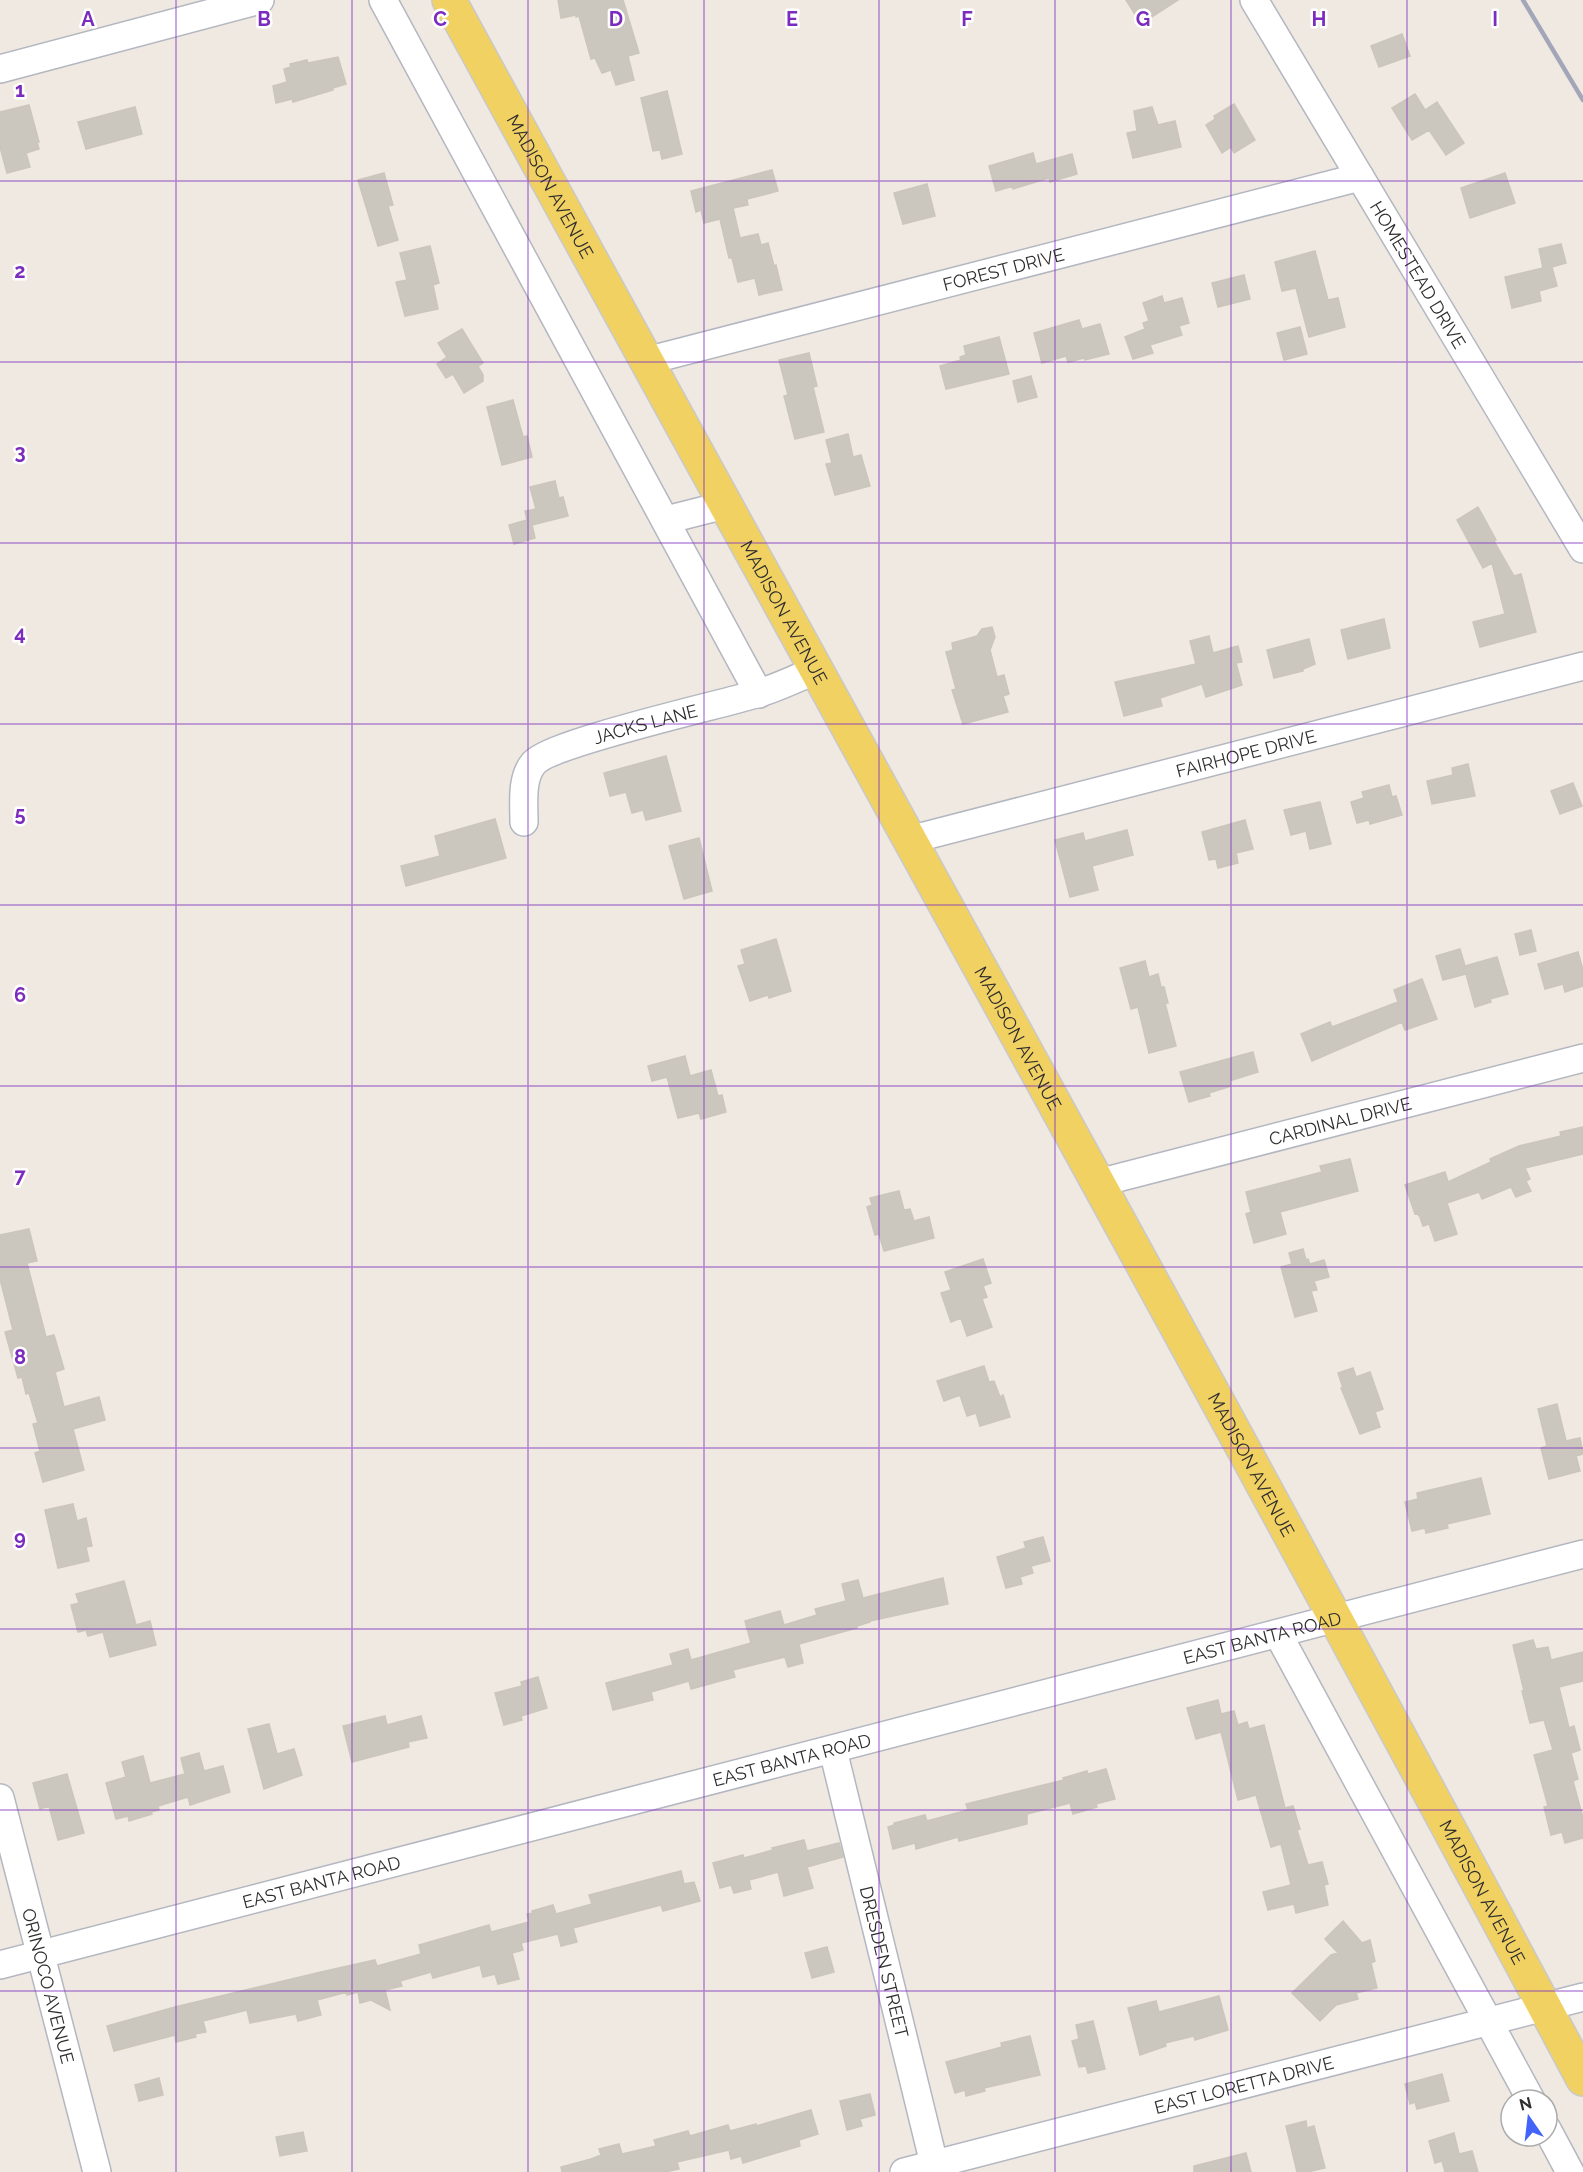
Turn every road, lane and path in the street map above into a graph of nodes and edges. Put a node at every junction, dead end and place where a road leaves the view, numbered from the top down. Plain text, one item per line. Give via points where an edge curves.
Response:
1 (260, 0) edge
2 (383, 0) edge
3 (449, 0) edge
4 (1254, 0) edge
5 (0, 69) edge
6 (1360, 177) junction
7 (645, 361) junction
8 (725, 504) junction
9 (666, 520) junction
10 (1583, 549) edge
11 (1583, 666) edge
12 (816, 670) junction
13 (759, 694) junction
14 (524, 822) dead end
15 (909, 840) junction
16 (1583, 1058) edge
17 (1098, 1183) junction
18 (1583, 1554) edge
19 (1337, 1619) junction
20 (1278, 1634) junction
21 (833, 1750) junction
22 (0, 1798) edge
23 (39, 1955) junction
24 (0, 1965) edge
25 (1583, 1997) edge
26 (1545, 2007) junction
27 (1488, 2021) junction
28 (1583, 2079) edge
29 (1524, 2088) edge
30 (1557, 2148) edge
31 (935, 2168) edge
32 (98, 2172) edge
33 (904, 2172) edge
34 (1570, 2172) edge

1 - 5 street
2 - 9 street
3 - 7 main road, MADISON AVENUE
4 - 6 street, HOMESTEAD DRIVE
6 - 7 street, FOREST DRIVE
6 - 10 street, HOMESTEAD DRIVE
7 - 8 main road, MADISON AVENUE
8 - 9 street
8 - 12 main road, MADISON AVENUE
9 - 13 street
11 - 15 street, FAIRHOPE DRIVE
12 - 13 street, JACKS LANE
12 - 15 main road, MADISON AVENUE
13 - 14 street, JACKS LANE via 609,734 539,758 527,776
15 - 17 main road, MADISON AVENUE
16 - 17 street, CARDINAL DRIVE
17 - 19 main road, MADISON AVENUE
18 - 19 street, EAST BANTA ROAD
19 - 20 street, EAST BANTA ROAD
19 - 26 main road, MADISON AVENUE
20 - 21 street, EAST BANTA ROAD
20 - 27 street
21 - 23 street, EAST BANTA ROAD
21 - 31 street, DRESDEN STREET
22 - 23 street, ORINOCO AVENUE
23 - 24 street, EAST BANTA ROAD
23 - 32 street, ORINOCO AVENUE
25 - 26 street, EAST LORETTA DRIVE
26 - 27 street, EAST LORETTA DRIVE
26 - 28 main road, MADISON AVENUE
27 - 29 street
27 - 31 street, EAST LORETTA DRIVE
30 - 34 street
31 - 33 street, EAST LORETTA DRIVE

